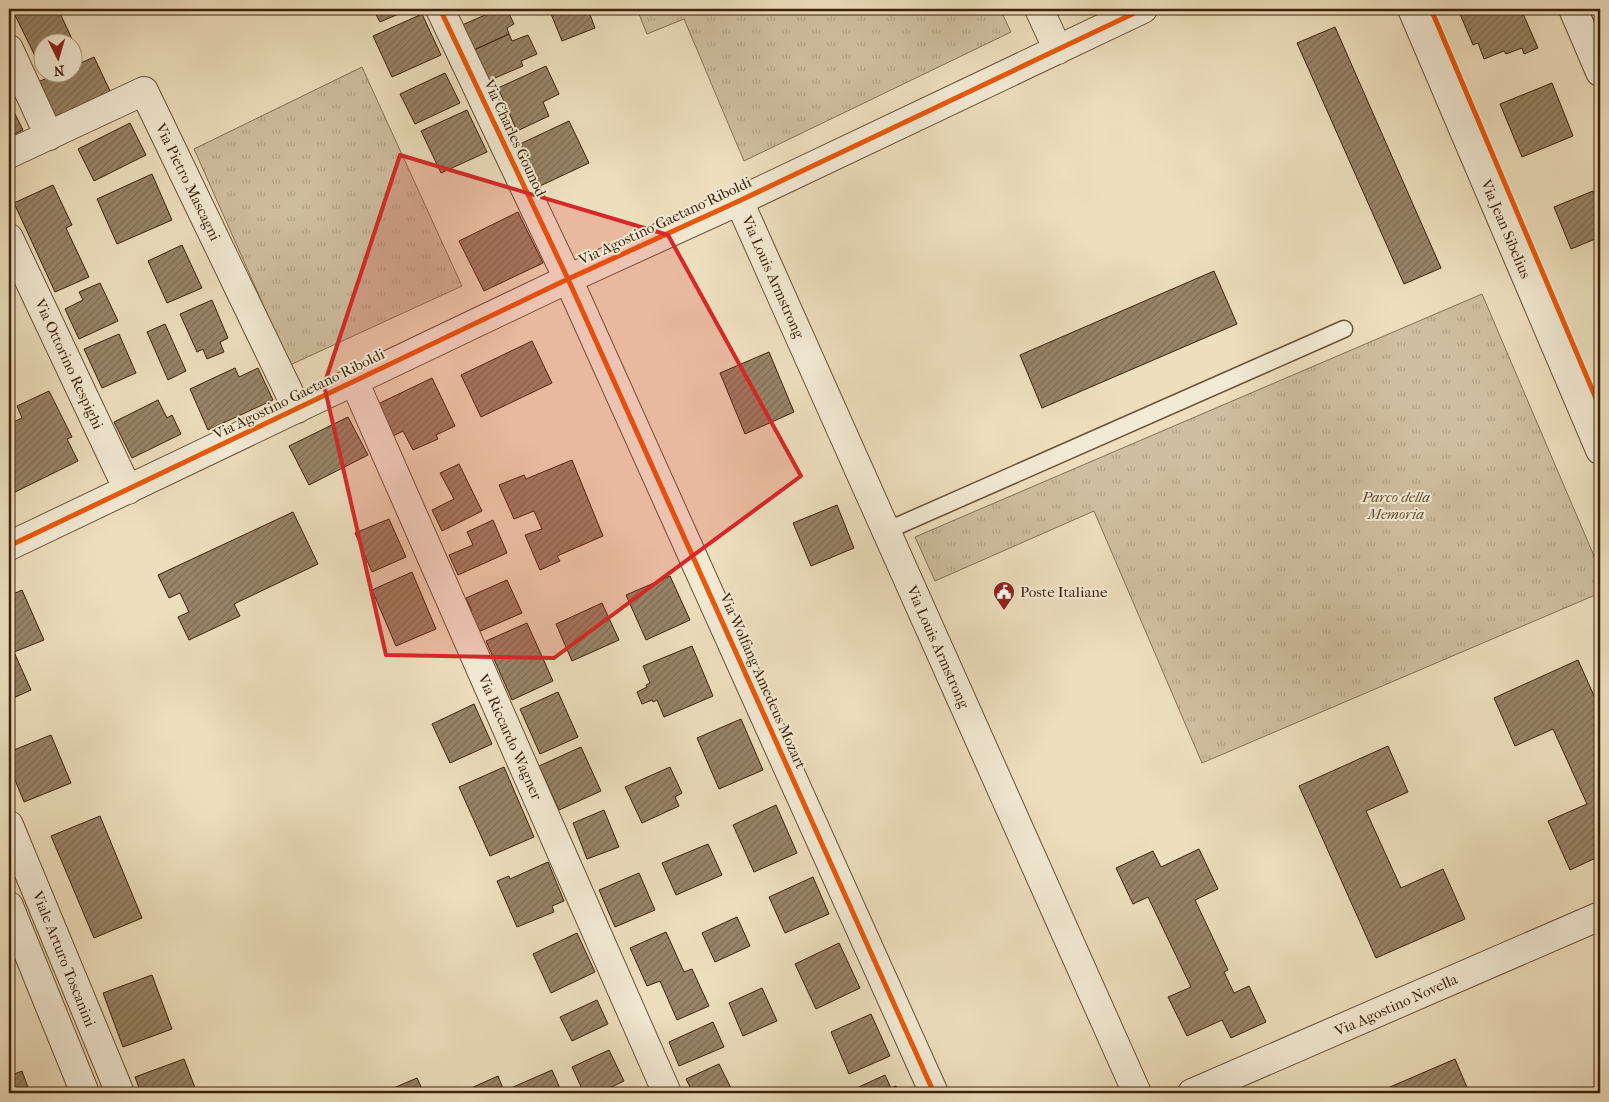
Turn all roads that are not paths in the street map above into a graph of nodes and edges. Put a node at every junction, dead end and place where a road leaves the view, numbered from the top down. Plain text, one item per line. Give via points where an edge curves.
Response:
1 (440, 9) edge
2 (1039, 9) edge
3 (1143, 9) edge
4 (1412, 9) edge
5 (1573, 9) edge
6 (9, 49) edge
7 (1058, 50) junction
8 (1600, 72) edge
9 (49, 136) junction
10 (9, 154) edge
11 (739, 201) junction
12 (9, 238) edge
13 (568, 279) junction
14 (1344, 329) dead end
15 (354, 381) junction
16 (297, 409) junction
17 (1600, 450) edge
18 (128, 490) junction
19 (886, 531) junction
20 (9, 546) edge
21 (9, 825) edge
22 (9, 906) edge
23 (1600, 916) edge
24 (85, 1093) edge
25 (120, 1093) edge
26 (667, 1093) edge
27 (934, 1093) edge
28 (1137, 1093) edge
29 (1192, 1093) edge

1 - 13 street, Via Charles Gounod
2 - 7 street
3 - 7 street, Via Agostino Gaetano Riboldi
4 - 17 street, Via Jean Sibelius
5 - 8 street
6 - 9 street
7 - 11 street, Via Agostino Gaetano Riboldi
9 - 10 street, Via Pietro Mascagni
9 - 16 street, Via Pietro Mascagni via 144,91
11 - 13 street, Via Agostino Gaetano Riboldi
11 - 19 street, Via Louis Armstrong
12 - 18 street, Via Ottorino Respighi
13 - 15 street, Via Agostino Gaetano Riboldi
13 - 27 street, Via Wolfang Amedeus Mozart
14 - 19 lane
15 - 16 street, Via Agostino Gaetano Riboldi
15 - 26 street, Via Riccardo Wagner
16 - 18 street, Via Agostino Gaetano Riboldi
18 - 20 street, Via Agostino Gaetano Riboldi
19 - 28 street, Via Louis Armstrong
21 - 25 street, Viale Arturo Toscanini
22 - 24 street, Viale Arturo Toscanini
23 - 29 street, Via Agostino Novella

